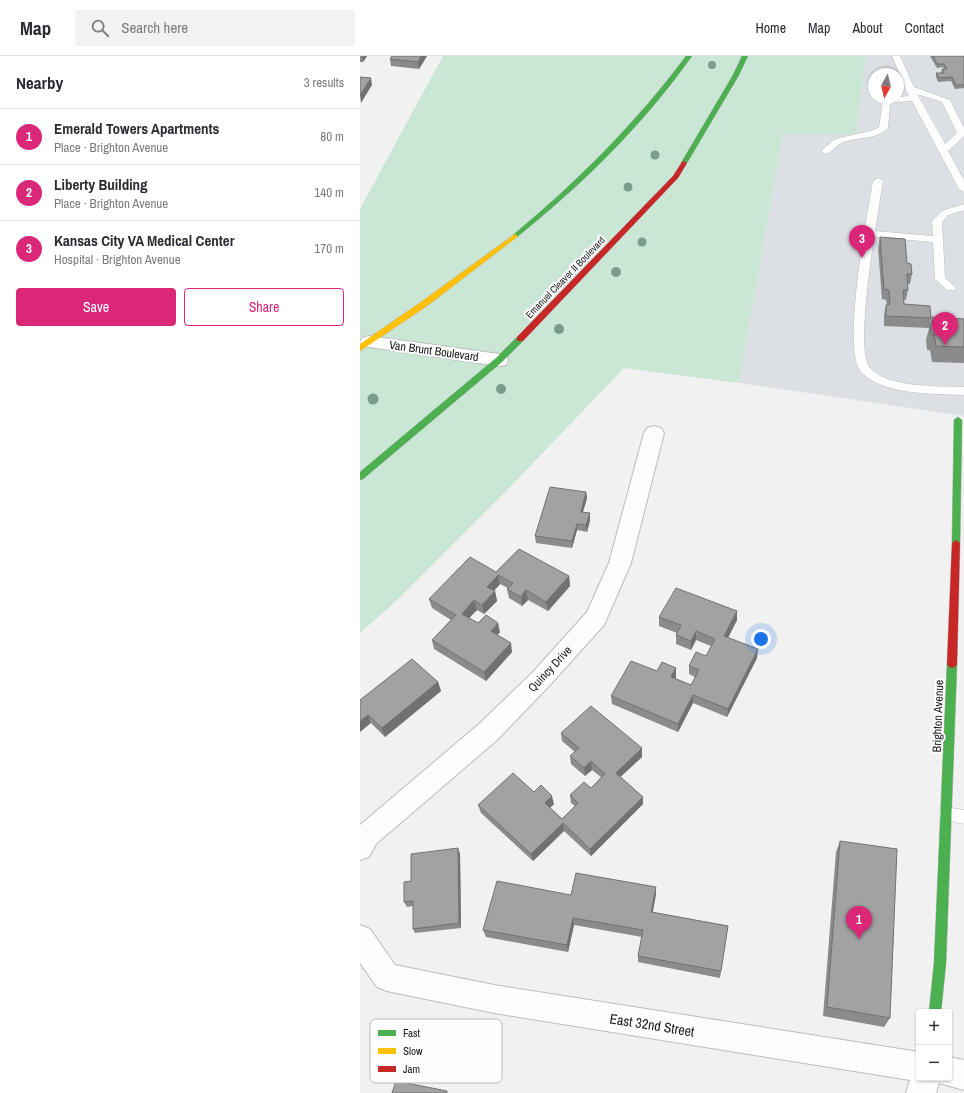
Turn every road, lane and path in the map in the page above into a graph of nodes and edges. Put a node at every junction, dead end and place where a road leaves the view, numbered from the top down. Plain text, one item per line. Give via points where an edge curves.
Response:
1 (690, 56) edge
2 (745, 56) edge
3 (896, 56) edge
4 (910, 89) junction
5 (915, 98) junction
6 (944, 150) junction
7 (826, 151) dead end
8 (878, 181) dead end
9 (964, 189) edge
10 (964, 207) edge
11 (870, 234) junction
12 (937, 239) junction
13 (950, 288) dead end
14 (365, 345) edge
15 (499, 360) junction
16 (964, 391) edge
17 (958, 420) dead end
18 (654, 433) dead end
19 (360, 477) edge
20 (946, 814) junction
21 (964, 817) edge
22 (360, 848) edge
23 (360, 939) edge
24 (935, 1009) edge
25 (916, 1067) edge
26 (952, 1073) edge
27 (964, 1075) edge
28 (925, 1081) edge
29 (921, 1093) edge

1 - 14 main road via 615,146 562,196 499,248
2 - 15 main road, Emanuel Cleaver II Boulevard via 676,177
3 - 4 lane
4 - 5 lane
4 - 6 lane via 946,100 962,133
5 - 6 lane
5 - 7 lane via 894,99 886,104 883,128 875,134 836,142
6 - 9 lane
8 - 11 lane
10 - 12 lane via 949,211 940,217 937,221
11 - 12 lane
11 - 16 lane via 858,328 861,363 864,369 889,383 906,387
12 - 13 lane via 940,278
14 - 15 street, Van Brunt Boulevard
15 - 19 main road, Emanuel Cleaver II Boulevard
17 - 20 main road, Brighton Avenue via 955,586
18 - 22 street, Quincy Drive via 620,563 596,618 541,679 488,732 367,835
20 - 21 lane
20 - 24 main road, Brighton Avenue via 940,963
23 - 25 street, East 32nd Street via 387,978 494,1000
26 - 27 street
28 - 29 street

